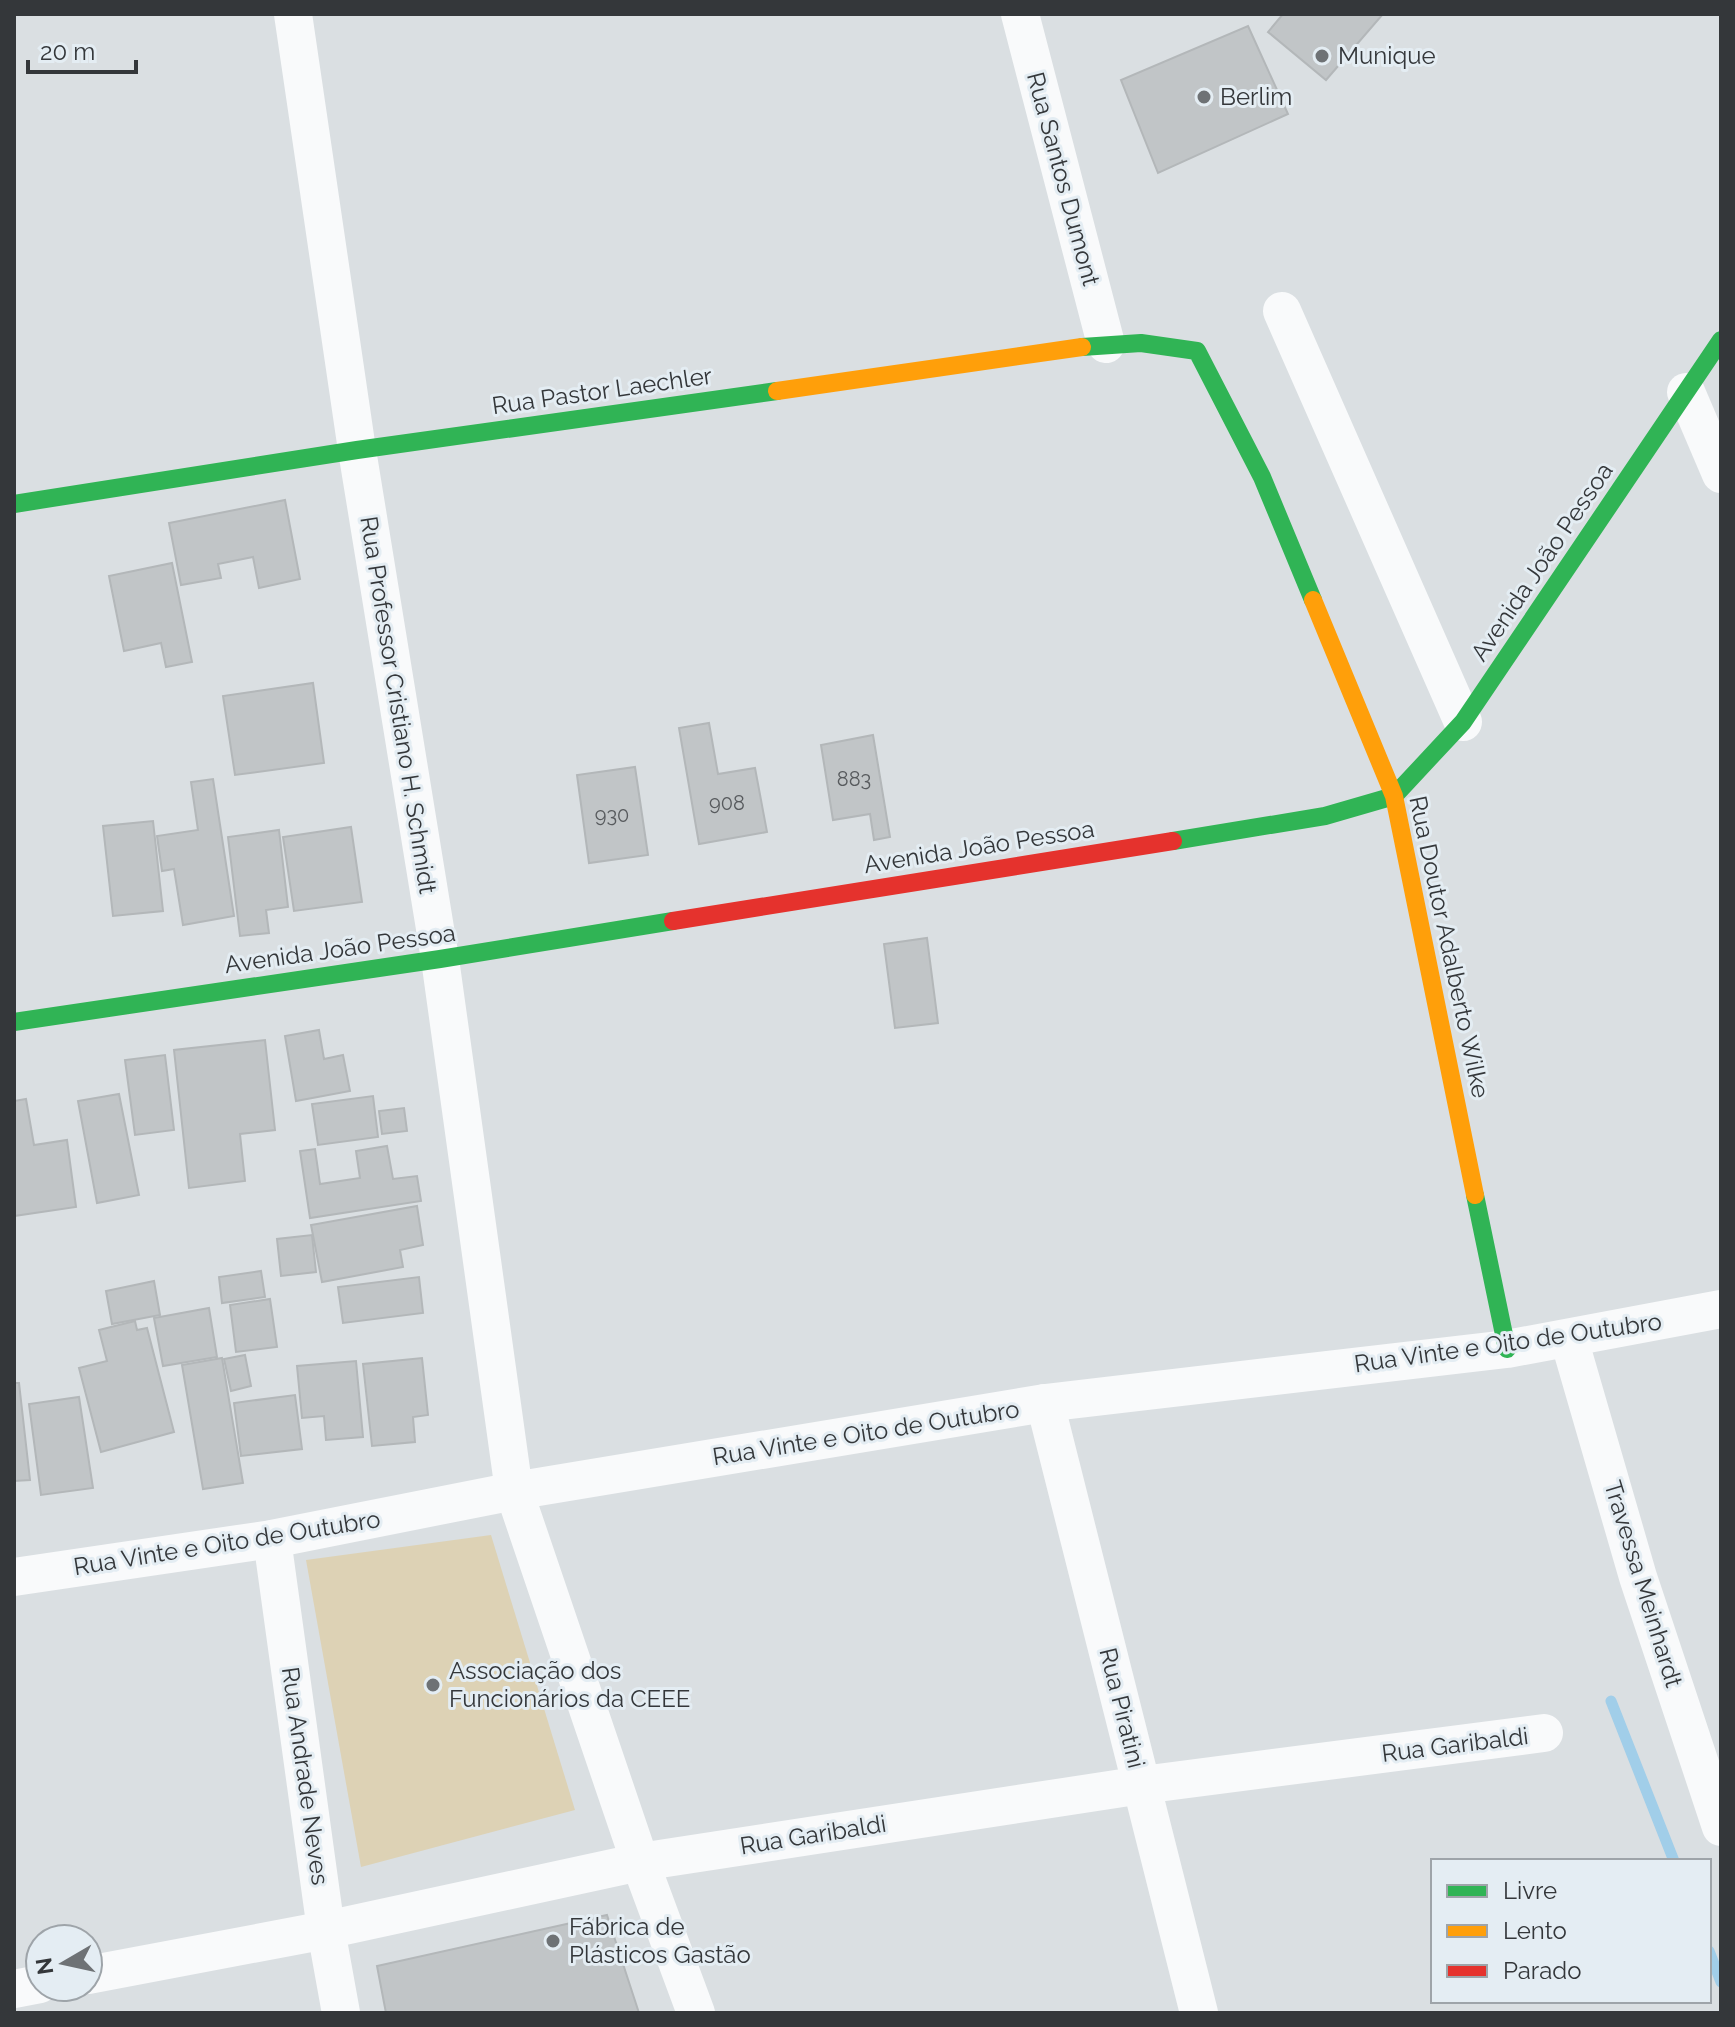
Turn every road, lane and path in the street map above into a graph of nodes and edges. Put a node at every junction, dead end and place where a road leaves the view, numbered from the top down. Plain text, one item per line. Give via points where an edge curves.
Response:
1 (293, 14) edge
2 (1020, 14) edge
3 (1282, 311) dead end
4 (1721, 340) edge
5 (1106, 344) junction
6 (1197, 351) joint
7 (1686, 392) junction
8 (357, 450) junction
9 (1721, 474) edge
10 (14, 504) edge
11 (1463, 722) junction
12 (1394, 796) junction
13 (440, 959) junction
14 (14, 1022) edge
15 (1721, 1309) edge
16 (1569, 1339) junction
17 (1507, 1349) junction
18 (1045, 1403) junction
19 (514, 1491) junction
20 (272, 1539) junction
21 (14, 1577) edge
22 (1544, 1733) dead end
23 (1142, 1785) junction
24 (1721, 1827) edge
25 (640, 1862) junction
26 (326, 1930) junction
27 (104, 1972) edge
28 (341, 2013) edge
29 (696, 2013) edge
30 (1199, 2013) edge

1 - 8 street, Rua Professor Cristiano H. Schmidt
2 - 5 street, Rua Santos Dumont
3 - 11 street
4 - 7 street, Avenida João Pessoa
5 - 6 street, Rua Pastor Laechler via 1150,342
5 - 8 street, Rua Pastor Laechler
6 - 12 street, Rua Doutor Adalberto Wilke via 1262,477
7 - 9 street
7 - 11 street, Avenida João Pessoa
8 - 10 street, Rua Pastor Laechler
8 - 13 street, Rua Professor Cristiano H. Schmidt
11 - 12 street, Avenida João Pessoa
12 - 13 street, Avenida João Pessoa via 1325,816
12 - 17 street, Rua Doutor Adalberto Wilke
13 - 14 street, Avenida João Pessoa
13 - 19 street, Rua Professor Cristiano H. Schmidt
15 - 16 street, Rua Vinte e Oito de Outubro
16 - 17 street, Rua Vinte e Oito de Outubro
16 - 24 street, Travessa Meinhardt via 1638,1577
17 - 18 street, Rua Vinte e Oito de Outubro
18 - 19 street, Rua Vinte e Oito de Outubro
18 - 23 street, Rua Piratini
19 - 20 street, Rua Vinte e Oito de Outubro
19 - 25 street, Rua Professor Cristiano H. Schmidt
20 - 21 street, Rua Vinte e Oito de Outubro
20 - 26 street, Rua Andrade Neves
22 - 23 street, Rua Garibaldi
23 - 25 street, Rua Garibaldi
23 - 30 street, Rua Piratini
25 - 26 street, Rua Garibaldi
25 - 29 street, Rua Professor Cristiano H. Schmidt
26 - 27 street, Rua Garibaldi
26 - 28 street, Rua Andrade Neves

